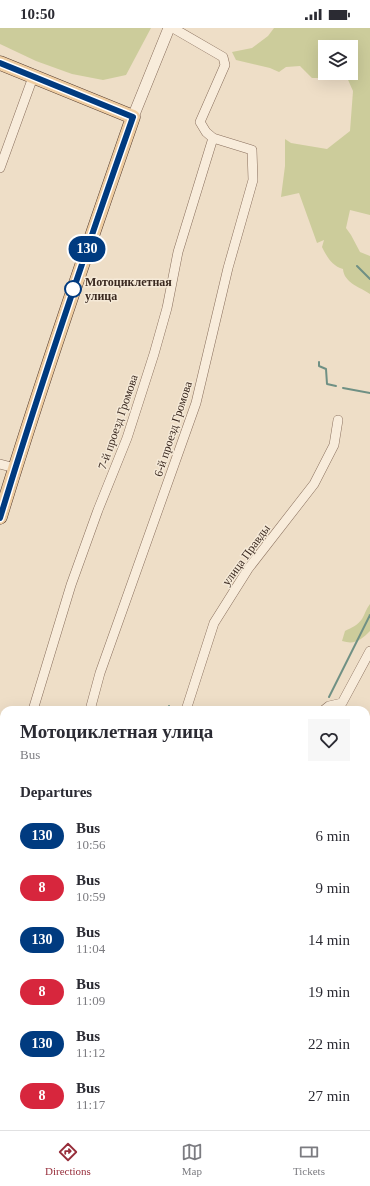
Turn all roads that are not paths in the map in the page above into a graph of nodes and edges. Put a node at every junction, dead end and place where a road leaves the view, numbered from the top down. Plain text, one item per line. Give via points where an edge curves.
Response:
1 (169, 28) edge
2 (173, 28) edge
3 (0, 63) edge
4 (33, 77) junction
5 (133, 117) junction
6 (213, 138) junction
7 (0, 168) edge
8 (338, 420) dead end
9 (0, 464) edge
10 (15, 468) junction
11 (0, 518) edge
12 (370, 651) edge
13 (34, 706) edge
14 (91, 706) edge
15 (187, 706) edge
16 (329, 706) edge

1 - 5 street
2 - 6 street via 223,56 225,65 200,122
3 - 4 main road
4 - 5 main road
4 - 7 street
5 - 10 main road via 79,270
6 - 13 street, 7-й проезд Громова via 178,252 167,308 154,354 127,438 71,585
6 - 14 street, 6-й проезд Громова via 252,150 253,180 228,268 196,403 100,673
8 - 15 street, улица Правды via 334,445 314,484 248,569 214,623
9 - 10 street
10 - 11 main road
12 - 16 street via 342,703

